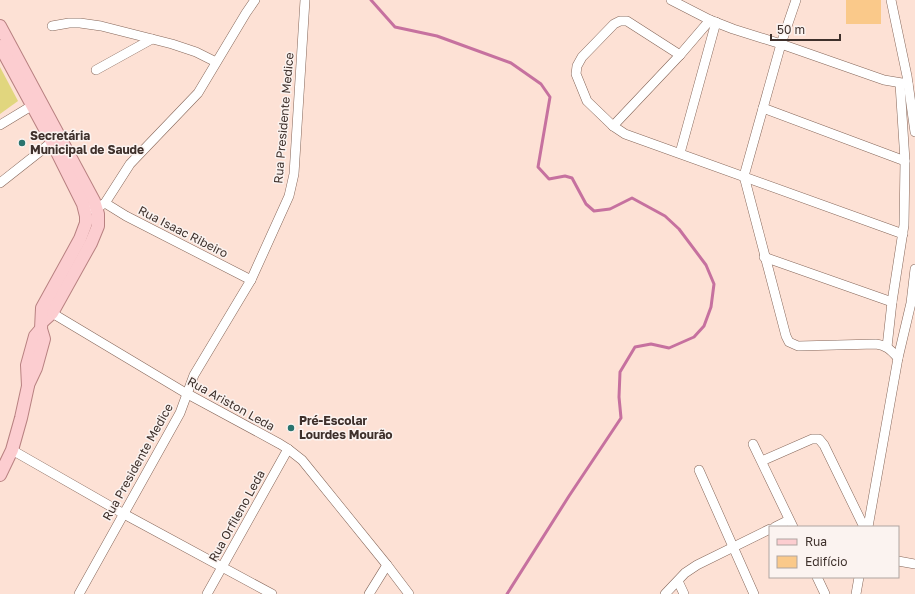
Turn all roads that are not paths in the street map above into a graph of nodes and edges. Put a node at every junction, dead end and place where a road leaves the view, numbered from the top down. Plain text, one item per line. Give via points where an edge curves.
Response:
1 (255, 0) edge
2 (305, 0) edge
3 (671, 0) edge
4 (796, 0) edge
5 (890, 0) edge
6 (713, 21) junction
7 (0, 26) edge
8 (52, 26) dead end
9 (152, 39) junction
10 (781, 44) junction
11 (0, 46) edge
12 (680, 55) junction
13 (216, 62) junction
14 (96, 70) dead end
15 (908, 80) edge
16 (33, 105) junction
17 (763, 108) junction
18 (0, 125) edge
19 (613, 126) junction
20 (915, 132) edge
21 (52, 142) junction
22 (680, 153) junction
23 (905, 161) junction
24 (744, 176) junction
25 (0, 183) edge
26 (96, 210) junction
27 (903, 234) junction
28 (764, 257) junction
29 (915, 269) edge
30 (251, 280) junction
31 (892, 302) junction
32 (913, 303) edge
33 (47, 311) junction
34 (887, 347) junction
35 (898, 358) junction
36 (187, 394) junction
37 (753, 444) dead end
38 (288, 449) junction
39 (12, 450) junction
40 (762, 461) junction
41 (699, 470) dead end
42 (0, 475) edge
43 (124, 514) junction
44 (791, 523) edge
45 (778, 526) edge
46 (864, 526) edge
47 (868, 526) edge
48 (769, 530) edge
49 (732, 548) junction
50 (899, 561) edge
51 (915, 564) edge
52 (387, 565) junction
53 (222, 567) junction
54 (817, 578) edge
55 (859, 578) edge
56 (678, 581) junction
57 (79, 594) edge
58 (207, 594) edge
59 (272, 594) edge
60 (369, 594) edge
61 (409, 594) edge
62 (665, 594) edge
63 (684, 594) edge
64 (754, 594) edge
65 (825, 594) edge
66 (856, 594) edge

1 - 13 street
2 - 30 street, Rua Presidente Medice via 292,185
3 - 6 street
4 - 10 street
5 - 15 street
6 - 10 street
6 - 12 street
6 - 22 street
7 - 26 main road
8 - 9 street via 69,23 90,24
9 - 13 street via 182,47
9 - 14 street
10 - 15 street via 884,80
10 - 17 street
11 - 16 main road
12 - 19 street
12 - 19 street via 623,20 614,24 582,57 576,74 585,98
13 - 26 street via 198,94 130,164
15 - 20 street
15 - 23 street
16 - 18 street
16 - 21 main road
17 - 23 street
17 - 24 street
19 - 22 street via 632,137
21 - 25 street
21 - 26 main road
22 - 24 street
23 - 27 street
24 - 27 street
24 - 28 street
26 - 30 street, Rua Isaac Ribeiro via 126,216
26 - 33 main road via 86,223
26 - 33 main road via 98,226 90,243
27 - 31 street
28 - 31 street
28 - 34 street via 786,336 792,344 876,344
29 - 32 street
30 - 36 street, Rua Presidente Medice via 194,374
31 - 34 street
32 - 35 street
33 - 36 street, Rua Ariston Leda
33 - 39 main road via 34,336 27,365 28,386
34 - 35 street
35 - 47 street
36 - 38 street, Rua Ariston Leda
36 - 43 street, Rua Presidente Medice via 180,413
37 - 40 street
38 - 52 street, Rua Ariston Leda via 302,460
38 - 53 street, Rua Orfileno Leda
39 - 42 main road
39 - 43 street
40 - 44 street
40 - 46 street via 812,439 819,439
41 - 49 street
43 - 53 street
43 - 57 street, Rua Presidente Medice
44 - 45 street
48 - 49 street
49 - 56 street via 697,564
49 - 64 street
50 - 51 street
52 - 60 street
52 - 61 street, Rua Ariston Leda
53 - 58 street, Rua Orfileno Leda
53 - 59 street
54 - 65 street
55 - 66 street
56 - 62 street
56 - 63 street

